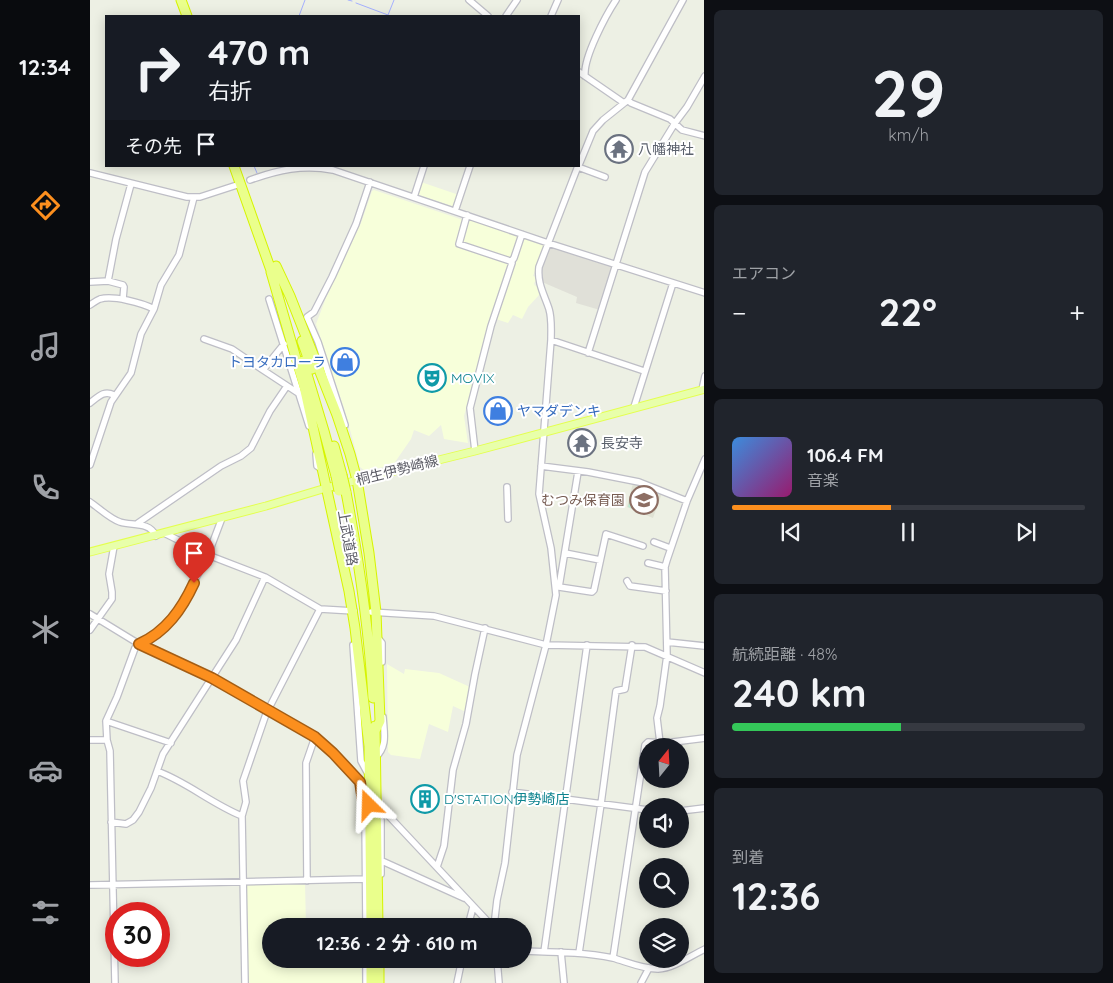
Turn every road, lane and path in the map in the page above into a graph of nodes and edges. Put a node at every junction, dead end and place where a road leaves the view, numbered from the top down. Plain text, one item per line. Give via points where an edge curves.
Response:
1 (175, 0) edge
2 (181, 0) edge
3 (469, 0) edge
4 (517, 0) edge
5 (558, 0) edge
6 (616, 0) edge
7 (683, 0) edge
8 (180, 15) edge
9 (187, 15) edge
10 (487, 15) edge
11 (507, 15) edge
12 (551, 15) edge
13 (580, 73) edge
14 (585, 76) junction
15 (704, 76) edge
16 (626, 101) junction
17 (675, 123) junction
18 (704, 136) edge
19 (582, 149) edge
20 (234, 167) edge
21 (240, 167) edge
22 (424, 167) edge
23 (470, 167) edge
24 (578, 167) edge
25 (580, 167) edge
26 (90, 173) edge
27 (605, 177) dead end
28 (250, 180) dead end
29 (370, 182) junction
30 (131, 184) junction
31 (237, 185) dead end
32 (194, 197) junction
33 (414, 197) junction
34 (455, 211) junction
35 (467, 215) junction
36 (522, 234) junction
37 (548, 243) junction
38 (511, 262) junction
39 (617, 264) junction
40 (274, 269) junction
41 (108, 281) junction
42 (90, 282) edge
43 (673, 282) junction
44 (704, 293) edge
45 (123, 298) junction
46 (269, 299) dead end
47 (90, 305) edge
48 (154, 309) junction
49 (204, 339) dead end
50 (551, 340) junction
51 (284, 344) junction
52 (588, 353) junction
53 (263, 370) junction
54 (644, 371) junction
55 (704, 376) edge
56 (287, 386) junction
57 (703, 390) edge
58 (298, 393) junction
59 (114, 395) junction
60 (90, 403) edge
61 (634, 407) junction
62 (544, 433) junction
63 (475, 451) junction
64 (350, 454) junction
65 (704, 459) edge
66 (90, 464) edge
67 (541, 466) junction
68 (323, 470) junction
69 (578, 472) junction
70 (357, 480) junction
71 (507, 487) dead end
72 (326, 488) junction
73 (343, 493) junction
74 (687, 501) junction
75 (90, 502) edge
76 (222, 518) junction
77 (508, 519) dead end
78 (138, 523) junction
79 (164, 533) junction
80 (156, 536) junction
81 (654, 542) dead end
82 (114, 546) junction
83 (643, 546) dead end
84 (670, 548) junction
85 (90, 552) edge
86 (565, 553) junction
87 (208, 555) junction
88 (600, 560) junction
89 (648, 563) dead end
90 (665, 567) junction
91 (265, 577) junction
92 (627, 581) dead end
93 (557, 588) junction
94 (666, 591) junction
95 (320, 609) junction
96 (354, 611) junction
97 (373, 612) junction
98 (90, 614) edge
99 (98, 619) junction
100 (355, 628) junction
101 (485, 628) junction
102 (90, 630) edge
103 (377, 636) junction
104 (667, 642) junction
105 (139, 644) junction
106 (546, 645) junction
107 (587, 645) junction
108 (632, 645) junction
109 (704, 646) edge
110 (667, 655) junction
111 (704, 673) edge
112 (212, 678) junction
113 (267, 710) junction
114 (106, 721) junction
115 (375, 731) junction
116 (315, 737) junction
117 (659, 738) edge
118 (704, 738) edge
119 (90, 740) edge
120 (106, 740) junction
121 (689, 740) edge
122 (171, 743) junction
123 (369, 746) junction
124 (375, 758) junction
125 (157, 771) junction
126 (369, 776) junction
127 (639, 780) edge
128 (512, 792) junction
129 (566, 798) junction
130 (601, 804) junction
131 (373, 808) junction
132 (704, 808) edge
133 (634, 809) junction
134 (639, 809) edge
135 (689, 810) edge
136 (242, 816) junction
137 (111, 822) junction
138 (382, 861) junction
139 (437, 867) junction
140 (367, 873) junction
141 (307, 881) junction
142 (243, 882) junction
143 (112, 884) junction
144 (90, 885) edge
145 (465, 899) junction
146 (473, 908) junction
147 (366, 918) edge
148 (370, 918) edge
149 (380, 918) edge
150 (380, 918) edge
151 (470, 918) edge
152 (483, 918) edge
153 (495, 918) edge
154 (704, 949) edge
155 (532, 951) edge
156 (544, 952) junction
157 (561, 952) junction
158 (579, 953) junction
159 (689, 957) edge
160 (613, 958) junction
161 (639, 965) edge
162 (366, 968) edge
163 (371, 968) edge
164 (380, 968) edge
165 (460, 968) edge
166 (498, 968) edge
167 (649, 968) edge
168 (115, 983) edge
169 (245, 983) edge
170 (366, 983) edge
171 (371, 983) edge
172 (381, 983) edge
173 (458, 983) edge
174 (500, 983) edge
175 (564, 983) edge
176 (641, 983) edge

1 - 8 highway
2 - 9 highway
3 - 10 street
4 - 11 street
5 - 12 street
6 - 14 street via 586,61
7 - 16 street
13 - 14 street
14 - 16 street
15 - 17 street
16 - 17 street
16 - 19 street via 592,131
17 - 18 street via 682,130
17 - 39 street via 645,172
20 - 40 highway, 上武道路
21 - 40 highway, 上武道路
22 - 33 street
23 - 34 street
24 - 37 street
25 - 27 street
26 - 30 street
28 - 29 street via 278,171 312,167
29 - 33 street
29 - 64 street via 332,278 314,312 307,317 351,445
30 - 32 street
30 - 41 street
31 - 32 street
32 - 48 street via 179,255 163,281
33 - 34 street
34 - 35 street
35 - 36 street
35 - 38 street via 458,242
36 - 37 street
36 - 38 street
37 - 39 street
37 - 50 street via 538,272 551,319
38 - 63 street via 470,408
39 - 43 street
39 - 52 street
40 - 64 highway via 304,330
40 - 68 highway
40 - 73 highway, 上武道路, bridge via 316,382
41 - 42 street
41 - 45 street via 124,286
43 - 44 street
43 - 54 street
45 - 47 street via 103,298
45 - 48 street
46 - 51 street
48 - 59 street via 141,334 131,373
49 - 53 street via 232,349
50 - 52 street
50 - 62 street
51 - 53 street
51 - 58 street
52 - 54 street
53 - 56 street
54 - 61 street
55 - 57 street
56 - 58 street
56 - 78 street via 251,448
57 - 61 main road, 桐生伊勢崎線
58 - 68 street via 317,466
59 - 60 street via 104,393
59 - 66 street
61 - 62 main road, 桐生伊勢崎線
62 - 63 main road, 桐生伊勢崎線
62 - 67 street
63 - 70 main road, 桐生伊勢崎線
64 - 70 highway
65 - 74 street
67 - 69 street
67 - 93 street via 539,494
68 - 72 highway
69 - 74 street via 639,482
69 - 86 street
70 - 72 main road, 桐生伊勢崎線
70 - 97 highway via 369,553
71 - 77 street
72 - 76 main road, 桐生伊勢崎線
72 - 96 highway
73 - 115 highway, 上武道路 via 357,550 365,607
73 - 123 highway, 上武道路 via 360,608
74 - 84 street
75 - 78 street via 121,522
76 - 79 main road, 桐生伊勢崎線
76 - 87 street
78 - 80 street
79 - 80 main road, 桐生伊勢崎線
79 - 87 street
80 - 82 main road, 桐生伊勢崎線
81 - 84 street
82 - 85 main road, 桐生伊勢崎線
82 - 99 street via 109,574 112,599
83 - 88 street via 606,534
84 - 90 street
86 - 88 street
86 - 93 street
87 - 91 street
87 - 105 street via 188,598 175,617
88 - 93 street via 592,592
89 - 90 street
90 - 94 street
91 - 95 street
91 - 112 street via 246,622
92 - 94 street via 630,586
93 - 106 street
94 - 104 street
95 - 96 street
95 - 113 street
96 - 100 highway
97 - 101 street via 434,616
97 - 103 highway
98 - 99 street
99 - 102 street
99 - 105 street
100 - 123 highway
100 - 126 street via 352,636 361,761
101 - 106 street
101 - 139 street via 466,724 453,770 444,846
103 - 115 highway via 380,721
103 - 124 street via 382,643 384,746
104 - 109 street
104 - 110 street
105 - 112 street
105 - 114 street
106 - 107 street
106 - 128 street via 517,755
107 - 108 street
107 - 129 street
108 - 110 street
108 - 130 street via 625,688 616,691
110 - 111 street
110 - 117 street via 657,714
112 - 113 street
112 - 122 street
113 - 116 street
113 - 136 street via 244,781 246,802
114 - 120 street
114 - 122 street
115 - 124 highway, 上武道路
116 - 131 street via 360,782 363,801
116 - 141 street via 306,763
118 - 121 street
119 - 120 street
120 - 137 street via 110,751
122 - 125 street
123 - 126 highway, 上武道路
124 - 131 highway, 上武道路
125 - 136 street
125 - 137 street via 147,798 133,820 126,824
126 - 131 highway, 上武道路
127 - 133 street
128 - 129 street
128 - 153 street
129 - 130 street
129 - 156 street
130 - 133 street
130 - 158 street
131 - 138 street via 381,820
131 - 139 street via 386,813
131 - 140 highway, 上武道路
131 - 149 highway, 上武道路
132 - 135 street
133 - 134 street
133 - 160 street
136 - 142 street
137 - 143 street
138 - 145 street
138 - 150 street
139 - 145 street
140 - 141 street
140 - 147 street
140 - 148 highway, 上武道路
141 - 142 street
142 - 143 street
142 - 169 street
143 - 144 street
143 - 168 street
145 - 146 street
146 - 151 street
146 - 152 street
154 - 159 street
155 - 156 street
156 - 157 street
157 - 158 street
157 - 175 street
158 - 160 street
160 - 161 street
162 - 170 street
163 - 171 highway
164 - 172 highway
165 - 173 street
166 - 174 street
167 - 176 street

